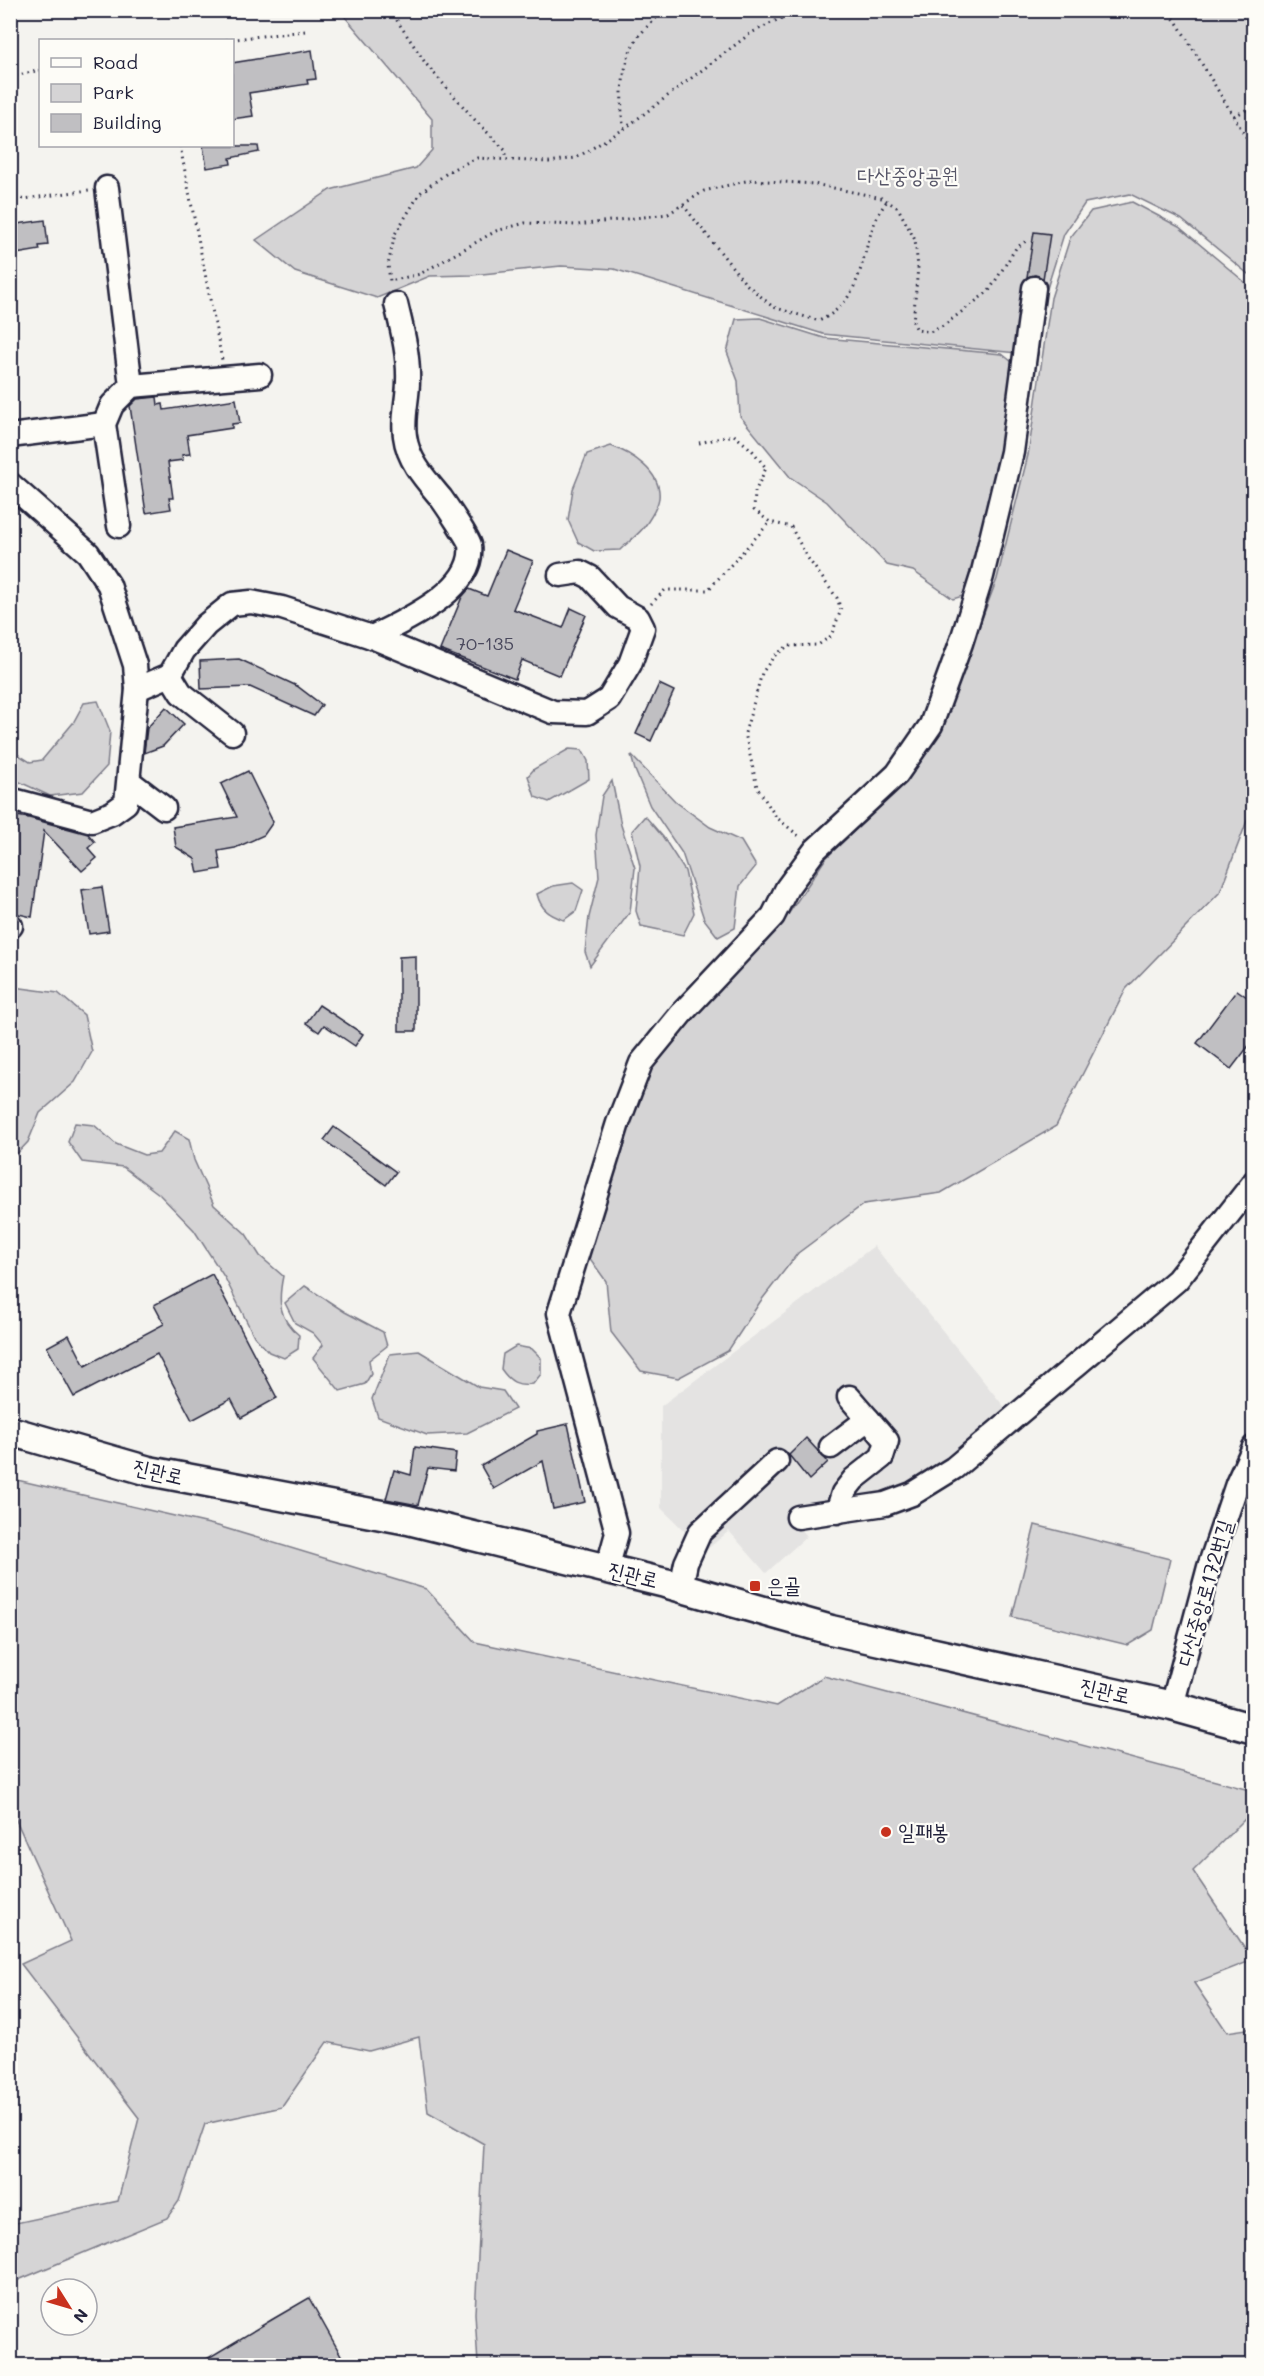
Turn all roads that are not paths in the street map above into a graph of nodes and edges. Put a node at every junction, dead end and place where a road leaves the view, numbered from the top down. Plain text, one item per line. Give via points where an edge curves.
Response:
1 (107, 188) road end
2 (1034, 288) dead end
3 (396, 304) dead end
4 (260, 375) dead end
5 (131, 386) junction
6 (104, 424) junction
7 (10, 436) edge
8 (10, 484) edge
9 (119, 526) dead end
10 (560, 575) dead end
11 (372, 637) junction
12 (170, 675) junction
13 (137, 689) junction
14 (232, 733) dead end
15 (130, 782) junction
16 (10, 799) edge
17 (164, 808) dead end
18 (1254, 1182) edge
19 (849, 1397) dead end
20 (868, 1419) junction
21 (10, 1431) edge
22 (1254, 1447) edge
23 (831, 1448) dead end
24 (777, 1461) dead end
25 (837, 1512) junction
26 (798, 1517) dead end
27 (608, 1569) junction
28 (681, 1587) junction
29 (1172, 1706) junction
30 (1254, 1729) edge

1 - 5 street
2 - 27 street via 1012,452 982,576 931,725 897,774 815,850 787,888 773,916 641,1063 618,1123 559,1313 617,1533
3 - 11 street via 405,340 407,445 420,474 444,502 470,544 467,566 457,584 413,616
4 - 5 street
5 - 6 street via 112,405
6 - 7 street
6 - 9 street
8 - 13 street via 88,553 109,585 135,665
10 - 11 street via 580,572 590,576 618,607 638,618 643,628 630,664 609,699 587,713 553,712
11 - 12 street via 282,608 232,603 184,650
12 - 13 street
12 - 14 street via 181,693
13 - 15 street
15 - 16 street via 126,803 92,821
15 - 17 street
18 - 25 street via 1177,1280 954,1468 912,1494 885,1504
19 - 20 street
20 - 23 street
20 - 25 street via 887,1441 882,1457 854,1479 843,1493
21 - 27 main road, 진관로 via 149,1471 408,1520
22 - 29 street, 다산중앙로172번길 via 1209,1567
24 - 28 street via 700,1532 686,1563
25 - 26 street
27 - 28 main road, 진관로
28 - 29 main road, 진관로 via 831,1630
29 - 30 main road, 진관로

